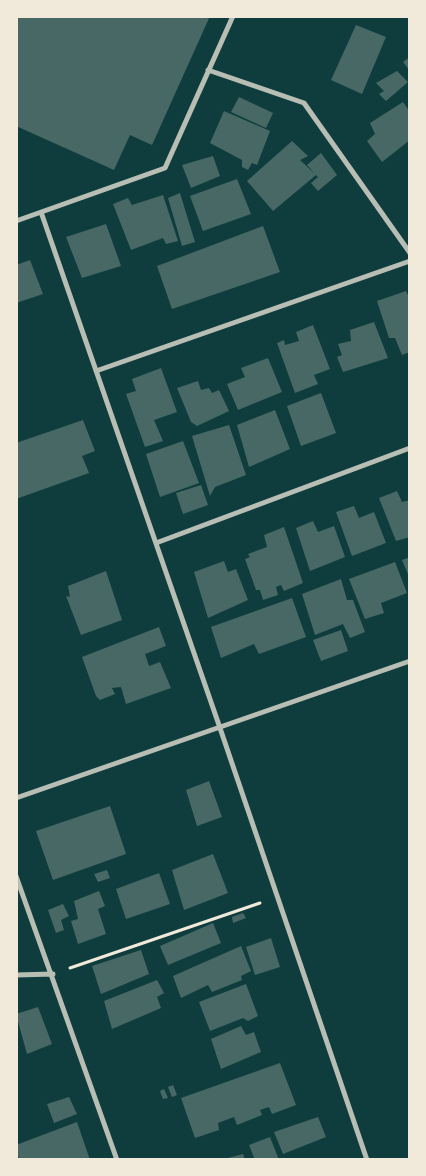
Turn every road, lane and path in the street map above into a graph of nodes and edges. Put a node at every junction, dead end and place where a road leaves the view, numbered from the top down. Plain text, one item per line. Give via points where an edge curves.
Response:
1 (233, 16) edge
2 (208, 70) junction
3 (41, 212) junction
4 (16, 221) edge
5 (410, 253) edge
6 (410, 261) edge
7 (96, 371) junction
8 (410, 448) edge
9 (156, 543) junction
10 (410, 661) edge
11 (220, 728) junction
12 (16, 798) edge
13 (16, 876) edge
14 (277, 897) junction
15 (53, 974) junction
16 (16, 975) edge
17 (117, 1160) edge
18 (367, 1160) edge

1 - 2 street
2 - 3 street via 165,168
2 - 5 street via 304,103
3 - 4 street
3 - 7 street
6 - 7 street
7 - 9 street
8 - 9 street
9 - 11 street
10 - 11 street
11 - 12 street
11 - 14 street
13 - 15 street
14 - 15 path
14 - 18 street
15 - 16 street
15 - 17 street

